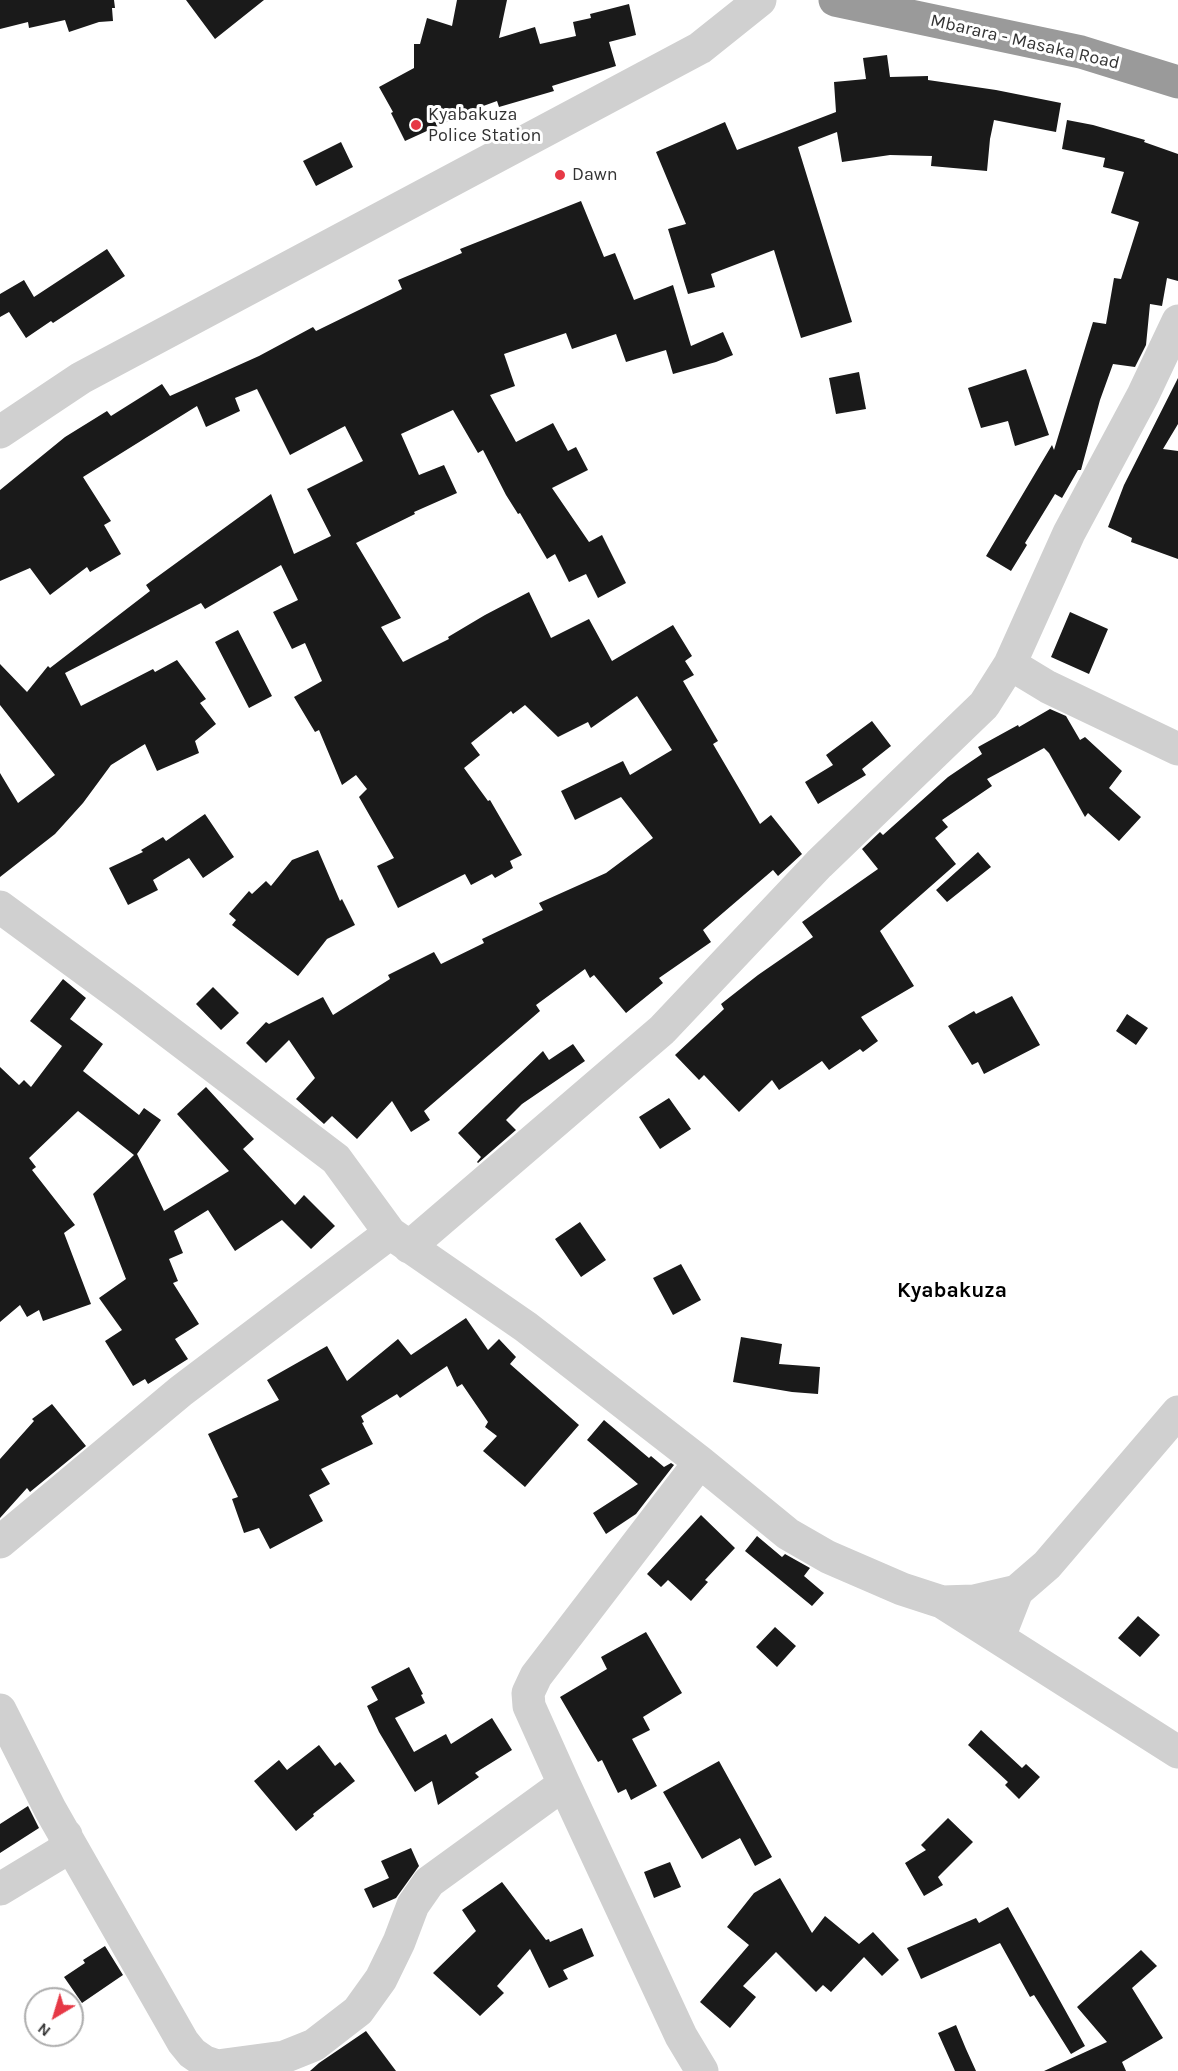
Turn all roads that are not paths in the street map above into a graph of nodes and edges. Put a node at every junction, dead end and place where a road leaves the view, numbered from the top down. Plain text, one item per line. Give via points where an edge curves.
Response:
1 (760, 0) edge
2 (835, 0) edge
3 (1178, 82) edge
4 (1178, 321) edge
5 (0, 432) edge
6 (1010, 664) junction
7 (1178, 749) edge
8 (0, 907) edge
9 (399, 1240) junction
10 (1178, 1412) edge
11 (700, 1462) junction
12 (0, 1542) edge
13 (1017, 1591) junction
14 (942, 1602) junction
15 (999, 1637) junction
16 (0, 1710) edge
17 (1178, 1752) edge
18 (564, 1784) junction
19 (66, 1835) junction
20 (0, 1889) edge
21 (702, 2071) edge

1 - 5 street via 700,48 81,378
2 - 3 highway, Mbarara - Masaka Road via 1081,52
4 - 6 street via 1069,533
6 - 7 street via 1048,687
6 - 9 street via 984,705 819,864 662,1030
8 - 9 street via 336,1159
9 - 11 street via 526,1327
9 - 12 street via 181,1391
10 - 13 street via 1047,1565
11 - 14 street via 788,1534 828,1557
11 - 18 street via 536,1676 528,1693 529,1706
13 - 14 street via 975,1601
13 - 15 street
14 - 15 street
15 - 17 street
16 - 19 street
18 - 19 street via 429,1882 412,1905 381,1979 358,2011 314,2045 284,2057 227,2066 205,2062 183,2042
18 - 21 street via 681,2036
19 - 20 street via 63,1851

